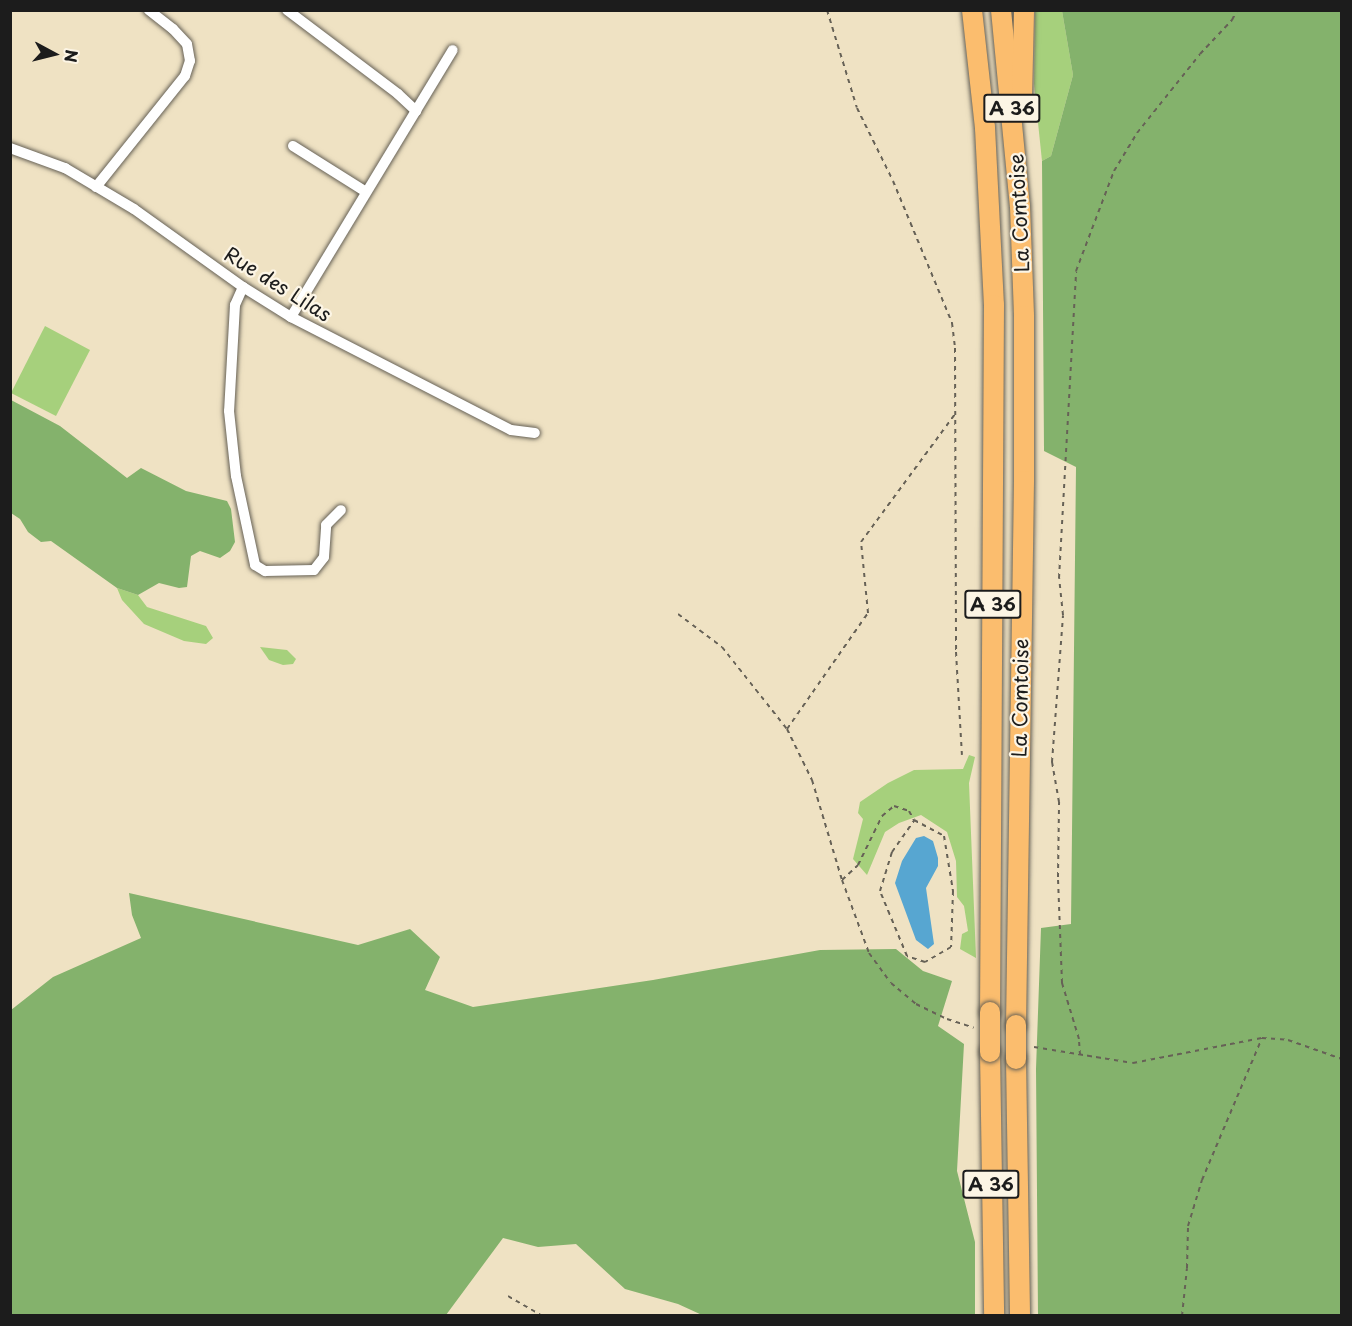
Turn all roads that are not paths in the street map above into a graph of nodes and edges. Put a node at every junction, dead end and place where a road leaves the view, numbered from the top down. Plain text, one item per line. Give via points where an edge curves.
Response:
1 (149, 10) edge
2 (287, 10) edge
3 (972, 10) edge
4 (1001, 10) edge
5 (1024, 10) edge
6 (453, 50) dead end
7 (416, 111) junction
8 (293, 146) dead end
9 (10, 148) edge
10 (96, 187) junction
11 (366, 192) junction
12 (1020, 206) junction
13 (243, 287) junction
14 (291, 317) junction
15 (536, 434) dead end
16 (341, 510) dead end
17 (994, 1316) edge
18 (1020, 1316) edge

1 - 10 street via 187,44 189,61 185,76
2 - 7 street
3 - 17 highway, La Comtoise / A 36, bridge via 985,128 994,305 990,1012
4 - 12 highway, La Comtoise / A 36
5 - 12 highway
6 - 7 street
7 - 11 street
8 - 11 street
9 - 10 street, Rue des Lilas via 65,168
10 - 13 street, Rue des Lilas via 134,209
11 - 14 street
12 - 18 highway, La Comtoise / A 36, bridge via 1024,433 1016,1025 1021,1052
13 - 14 street, Rue des Lilas
13 - 16 street via 235,305 229,411 236,476 255,565 265,571 314,570 324,557 326,525
14 - 15 street, Rue des Lilas via 511,430

